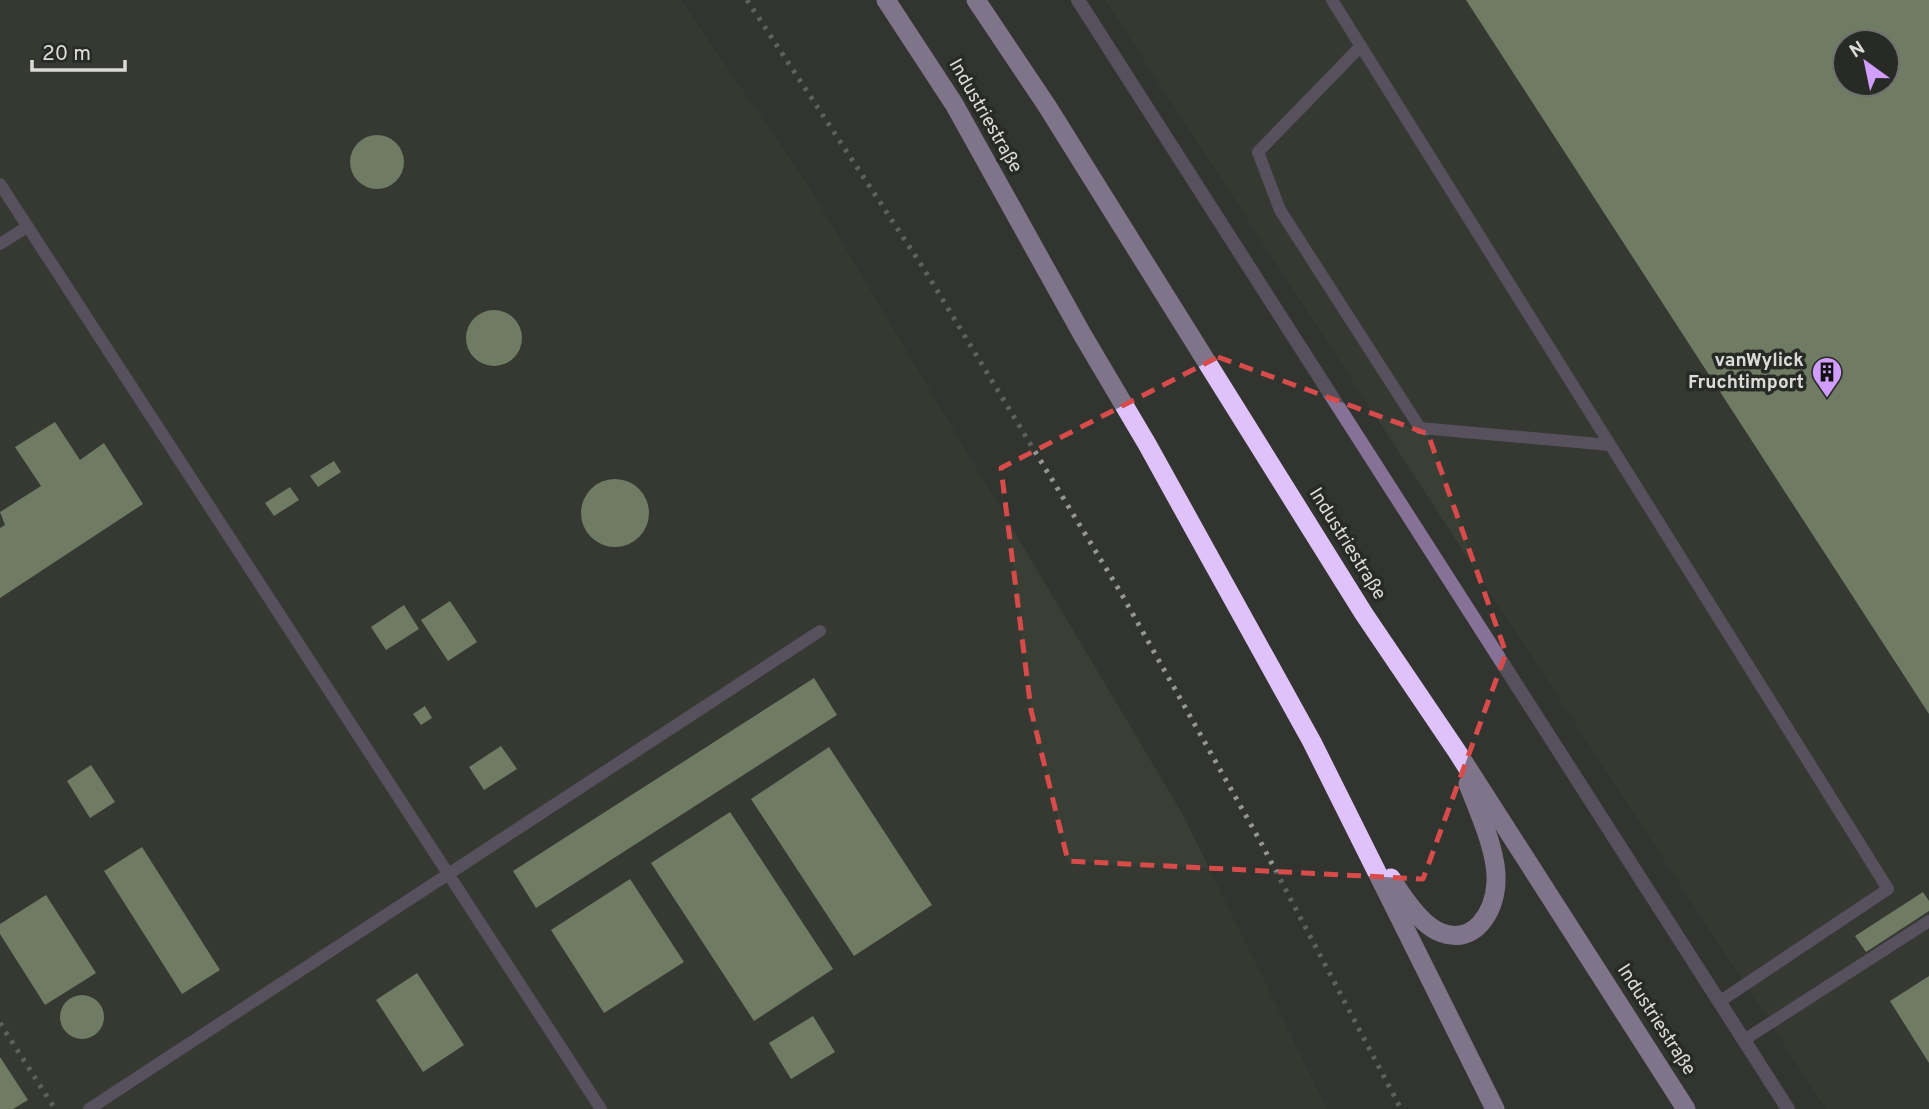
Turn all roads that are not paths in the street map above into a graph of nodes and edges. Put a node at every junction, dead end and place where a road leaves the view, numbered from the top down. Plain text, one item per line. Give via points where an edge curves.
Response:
1 (886, 0) edge
2 (976, 0) edge
3 (1078, 0) edge
4 (1332, 0) edge
5 (1361, 46) junction
6 (0, 184) edge
7 (27, 226) junction
8 (0, 244) edge
9 (1610, 445) junction
10 (820, 631) dead end
11 (1456, 750) junction
12 (1340, 796) junction
13 (448, 873) junction
14 (1929, 921) edge
15 (1719, 1002) junction
16 (1744, 1040) junction
17 (89, 1109) edge
18 (601, 1109) edge
19 (1495, 1109) edge
20 (1686, 1109) edge
21 (1788, 1109) edge

1 - 12 highway, Industriestraße via 954,104
2 - 11 highway, Industriestraße via 1364,614
3 - 15 street
4 - 5 lane
5 - 9 lane
5 - 9 lane via 1258,152 1280,210 1420,428
6 - 7 lane
7 - 8 lane
7 - 13 lane
9 - 15 lane via 1888,889
10 - 13 lane
11 - 12 highway via 1490,844 1496,882 1493,904 1482,925 1463,936 1441,933 1416,914
11 - 20 highway, Industriestraße
12 - 19 highway, Industriestraße
13 - 17 lane
13 - 18 lane
14 - 16 lane
15 - 16 street
16 - 21 street

